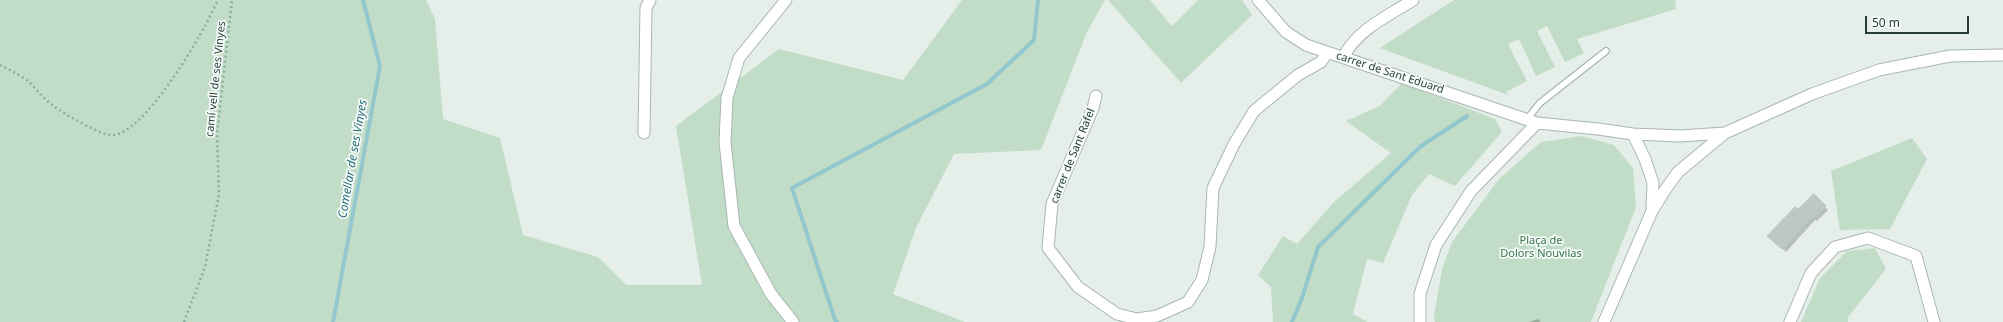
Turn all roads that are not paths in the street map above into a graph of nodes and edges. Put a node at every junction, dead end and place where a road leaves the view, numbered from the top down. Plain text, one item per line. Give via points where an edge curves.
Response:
1 (650, 0) edge
2 (786, 0) edge
3 (1258, 0) edge
4 (1413, 0) edge
5 (1606, 51) dead end
6 (1327, 53) junction
7 (2003, 55) edge
8 (1344, 56) junction
9 (1096, 96) dead end
10 (1532, 121) junction
11 (644, 133) dead end
12 (1725, 133) junction
13 (1633, 134) junction
14 (1652, 211) junction
15 (793, 322) edge
16 (1420, 322) edge
17 (1604, 322) edge
18 (1790, 322) edge
19 (1934, 322) edge

1 - 11 street via 646,8
2 - 15 street via 739,58 727,98 725,142 734,226 771,294
3 - 6 street, carrer de Sant Eduard via 1286,32 1306,45
4 - 8 street via 1369,27 1349,45
5 - 10 lane via 1540,103
6 - 8 street, carrer de Sant Eduard
6 - 9 street, carrer de Sant Rafel via 1321,62 1298,75 1254,111 1234,144 1213,188 1210,247 1202,280 1188,302 1157,316 1137,319 1117,314 1078,287 1048,248 1052,204
7 - 12 street via 1950,56 1878,70 1812,94
8 - 10 street, carrer de Sant Eduard
10 - 13 street
10 - 16 street via 1471,191 1436,245 1420,294
12 - 13 street via 1680,136
12 - 14 street via 1678,172
13 - 14 street via 1653,183
14 - 17 street
18 - 19 street via 1810,273 1835,247 1868,238 1916,256

